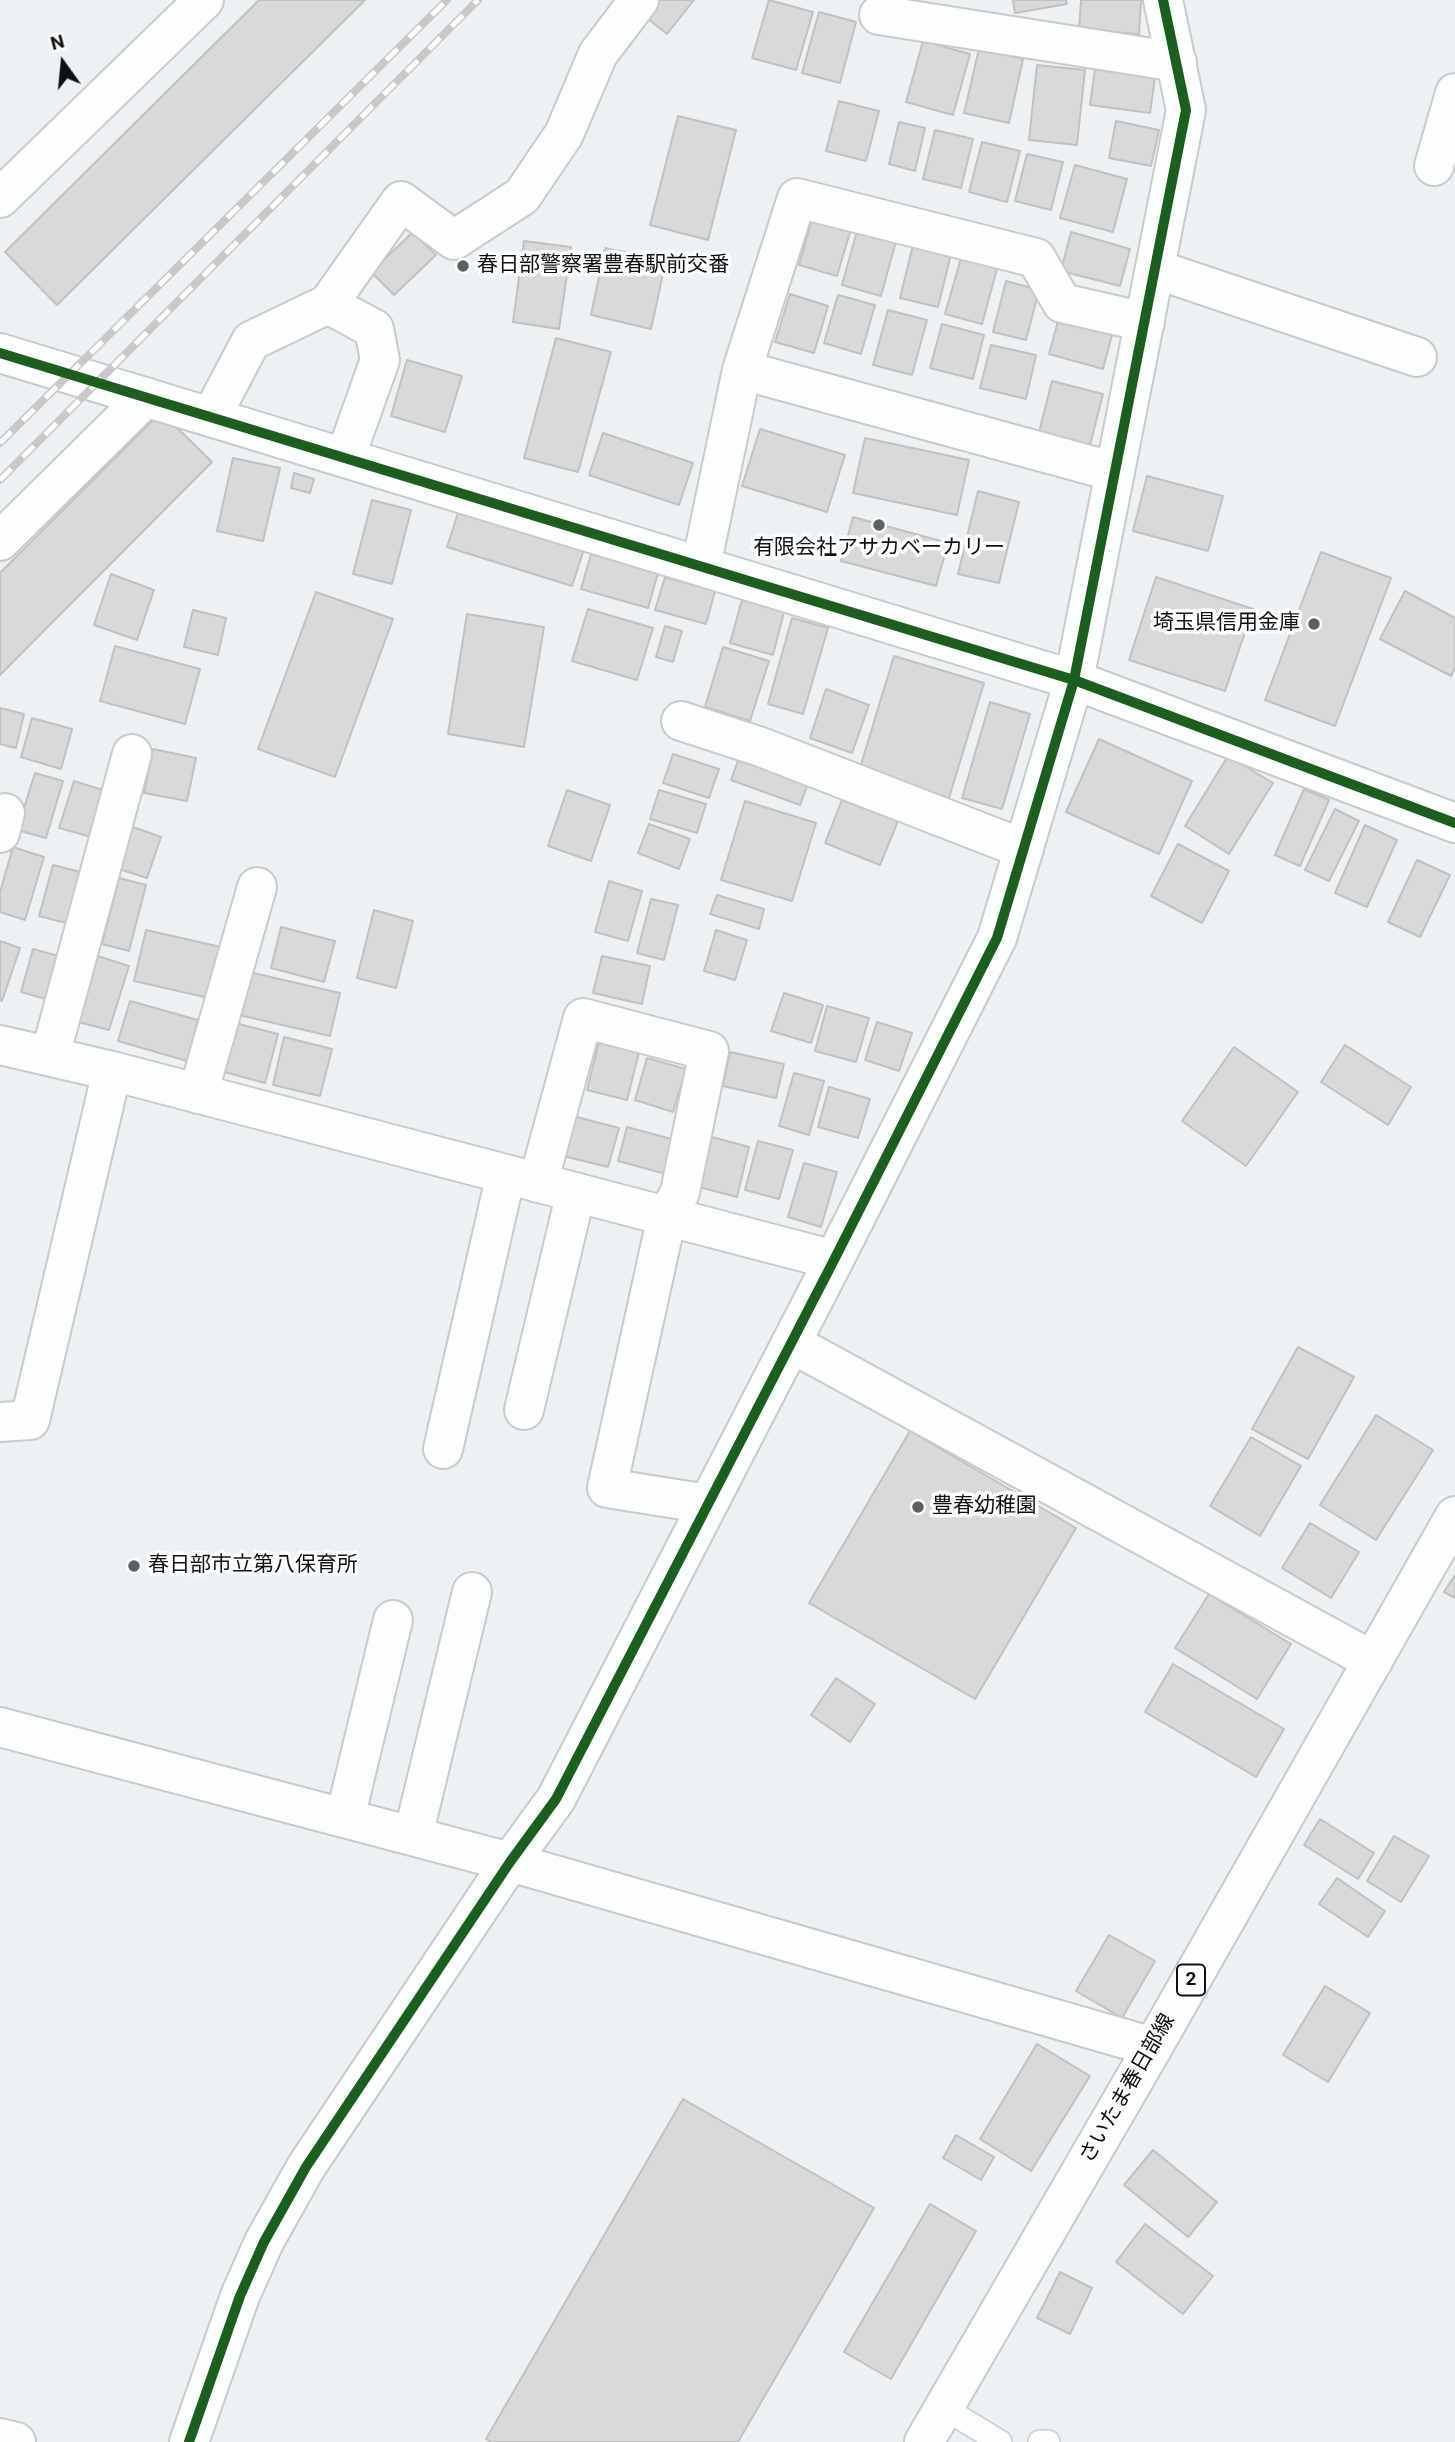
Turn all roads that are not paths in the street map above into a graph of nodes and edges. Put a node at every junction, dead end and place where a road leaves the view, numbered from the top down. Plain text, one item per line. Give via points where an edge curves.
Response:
1 (204, 0) edge
2 (639, 0) edge
3 (1163, 0) edge
4 (879, 15) dead end
5 (1177, 62) junction
6 (1455, 93) edge
7 (1434, 166) dead end
8 (0, 198) edge
9 (1155, 269) junction
10 (328, 303) junction
11 (1145, 322) junction
12 (0, 353) edge
13 (1418, 357) dead end
14 (743, 370) junction
15 (146, 397) junction
16 (211, 417) junction
17 (345, 458) junction
18 (1115, 472) junction
19 (0, 541) edge
20 (701, 566) junction
21 (1074, 680) junction
22 (681, 721) dead end
23 (132, 754) dead end
24 (1455, 823) edge
25 (1024, 849) junction
26 (257, 887) dead end
27 (0, 1045) edge
28 (50, 1056) junction
29 (112, 1071) junction
30 (198, 1094) junction
31 (522, 1179) junction
32 (576, 1192) junction
33 (667, 1216) junction
34 (834, 1260) junction
35 (791, 1343) junction
36 (524, 1410) dead end
37 (0, 1422) edge
38 (443, 1449) dead end
39 (708, 1504) junction
40 (1455, 1516) edge
41 (472, 1592) dead end
42 (393, 1620) dead end
43 (1373, 1661) junction
44 (0, 1727) edge
45 (345, 1818) junction
46 (413, 1836) junction
47 (510, 1862) junction
48 (1153, 2047) junction
49 (944, 2408) junction
50 (0, 2438) edge
51 (16, 2442) edge
52 (189, 2442) edge
53 (924, 2442) edge
54 (1000, 2442) edge
55 (1040, 2442) edge
56 (1048, 2442) edge

1 - 8 street
2 - 10 street via 598,54 564,134 522,196 454,240 401,201
3 - 5 street
4 - 5 street
5 - 9 street via 1186,110
6 - 7 street
9 - 11 street
9 - 13 street
10 - 16 street via 251,341
10 - 17 street via 374,328 380,360
11 - 14 street via 1062,303 1036,258 797,198
11 - 18 street
12 - 15 street
14 - 18 street
14 - 20 street
15 - 16 street
15 - 19 street
16 - 17 street
17 - 20 street
18 - 21 street
20 - 21 street
21 - 24 street
21 - 25 street
22 - 25 street via 761,747
23 - 28 street
25 - 34 street via 997,938
26 - 30 street
27 - 28 street
28 - 29 street
29 - 30 street
29 - 37 street via 30,1420
30 - 31 street
31 - 32 street
31 - 33 street via 583,1018 709,1051 680,1192
31 - 38 street
32 - 33 street
32 - 36 street
33 - 34 street
33 - 39 street via 607,1488
34 - 35 street
35 - 39 street
35 - 43 street
39 - 47 street via 556,1799
40 - 43 street, さいたま春日部線 / 2
41 - 46 street
42 - 45 street
43 - 48 street, さいたま春日部線 / 2
44 - 45 street
45 - 46 street
46 - 47 street
47 - 48 street
47 - 52 street via 306,2167 270,2231 240,2296
48 - 49 street, さいたま春日部線 / 2
49 - 53 street, さいたま春日部線 / 2
49 - 54 lane
50 - 51 street
55 - 56 lane

